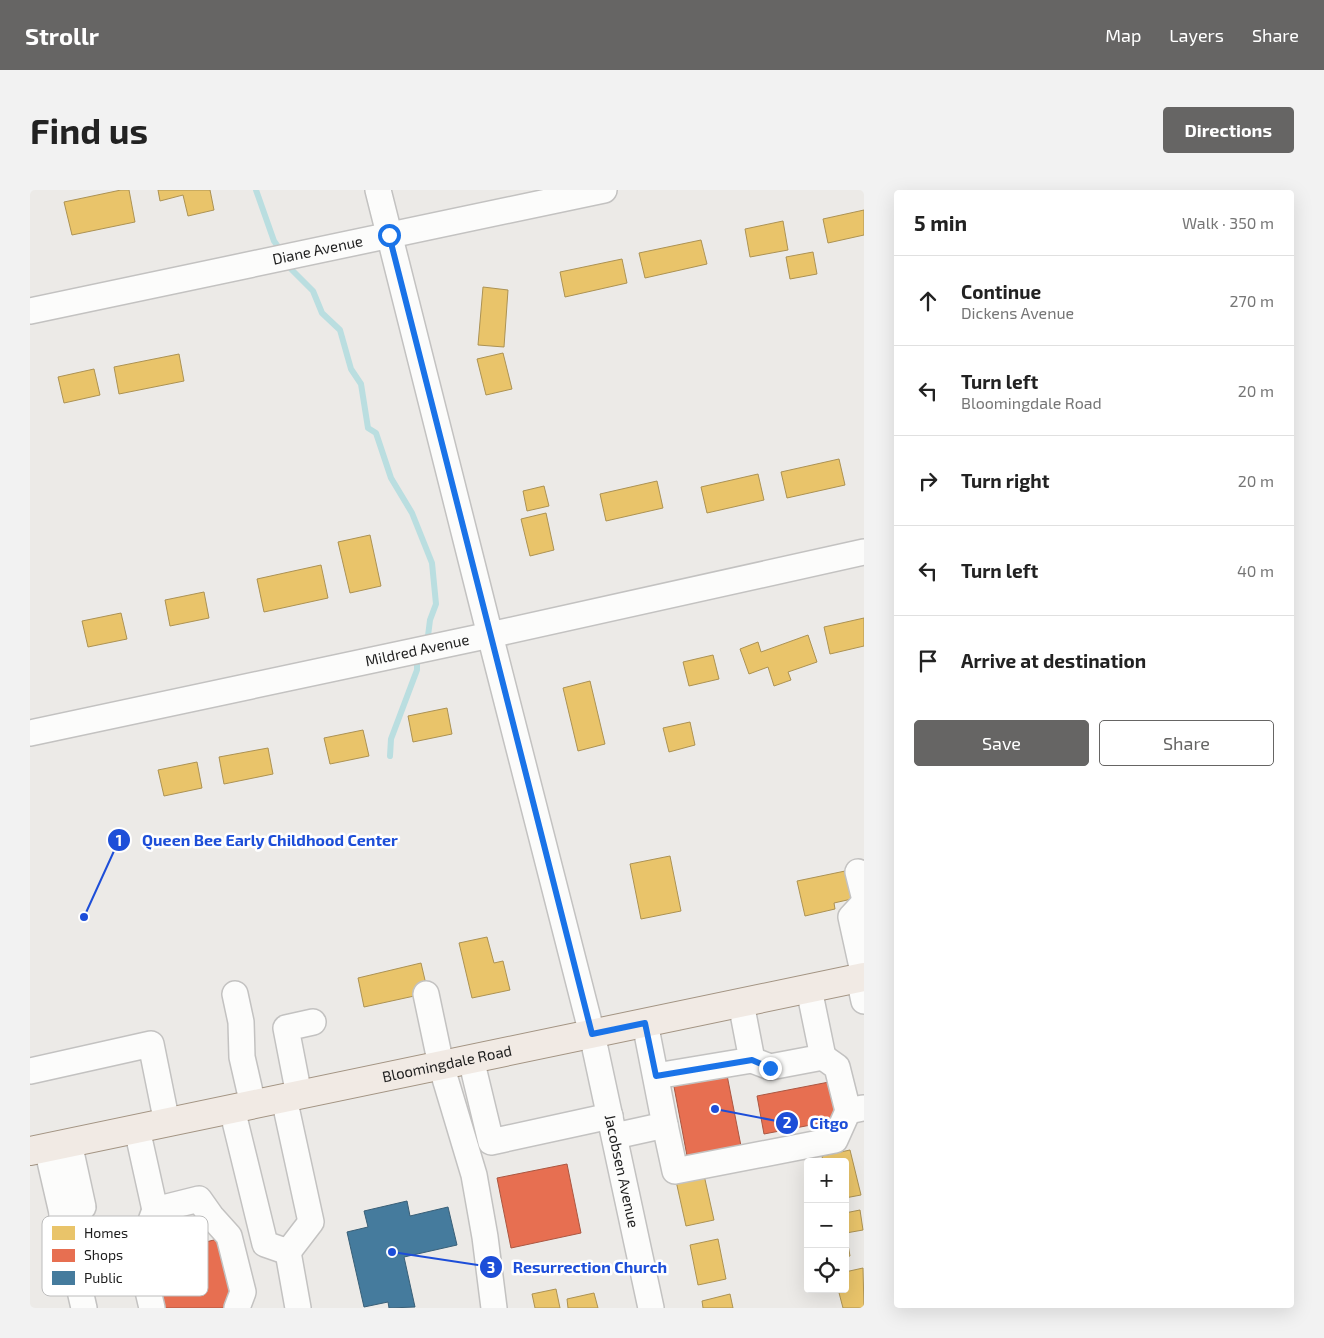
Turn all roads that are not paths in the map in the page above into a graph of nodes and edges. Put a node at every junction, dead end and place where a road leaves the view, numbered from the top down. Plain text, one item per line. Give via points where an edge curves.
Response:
1 (378, 190) edge
2 (604, 190) edge
3 (389, 235) junction
4 (30, 311) edge
5 (864, 552) edge
6 (490, 635) junction
7 (30, 733) edge
8 (858, 872) dead end
9 (864, 896) edge
10 (864, 904) edge
11 (863, 983) edge
12 (809, 989) junction
13 (235, 994) dead end
14 (426, 994) dead end
15 (741, 1003) junction
16 (314, 1022) dead end
17 (645, 1023) junction
18 (592, 1034) junction
19 (823, 1057) junction
20 (471, 1059) junction
21 (752, 1060) junction
22 (441, 1065) junction
23 (30, 1071) edge
24 (656, 1076) junction
25 (292, 1097) junction
26 (242, 1107) junction
27 (856, 1109) edge
28 (167, 1123) junction
29 (665, 1125) junction
30 (612, 1126) junction
31 (137, 1129) junction
32 (41, 1148) edge
33 (155, 1210) junction
34 (62, 1216) edge
35 (153, 1216) edge
36 (288, 1252) junction
37 (237, 1308) edge
38 (298, 1308) edge
39 (494, 1308) edge
40 (651, 1308) edge

1 - 3 street, Jacobsen Avenue
2 - 3 street, Diane Avenue
3 - 4 street, Diane Avenue
3 - 6 street, Jacobsen Avenue
5 - 6 street, Mildred Avenue
6 - 7 street, Mildred Avenue
6 - 18 street, Jacobsen Avenue
8 - 9 street
10 - 11 street via 851,918
11 - 12 main road, Bloomingdale Road
12 - 15 main road, Bloomingdale Road
12 - 19 street
13 - 26 street via 241,1022
14 - 22 street
15 - 17 main road, Bloomingdale Road
15 - 21 street
16 - 25 street via 286,1028
17 - 18 main road, Bloomingdale Road
17 - 24 street
18 - 20 main road, Bloomingdale Road
18 - 30 street, Jacobsen Avenue
19 - 21 street via 770,1068
19 - 27 street via 837,1067
20 - 22 main road, Bloomingdale Road
20 - 30 street via 491,1142
21 - 24 street
22 - 25 main road, Bloomingdale Road
22 - 39 street via 474,1175
23 - 28 street via 151,1044
24 - 29 street
25 - 26 main road, Bloomingdale Road
25 - 36 street via 311,1222
26 - 28 main road, Bloomingdale Road
26 - 36 street via 265,1244
27 - 29 street via 835,1140 675,1171
28 - 31 main road, Bloomingdale Road
29 - 30 street
30 - 40 street, Jacobsen Avenue
31 - 32 main road, Bloomingdale Road
31 - 33 street
32 - 34 street via 83,1207
33 - 35 street
33 - 37 street via 199,1199 229,1236 243,1292
36 - 38 street

